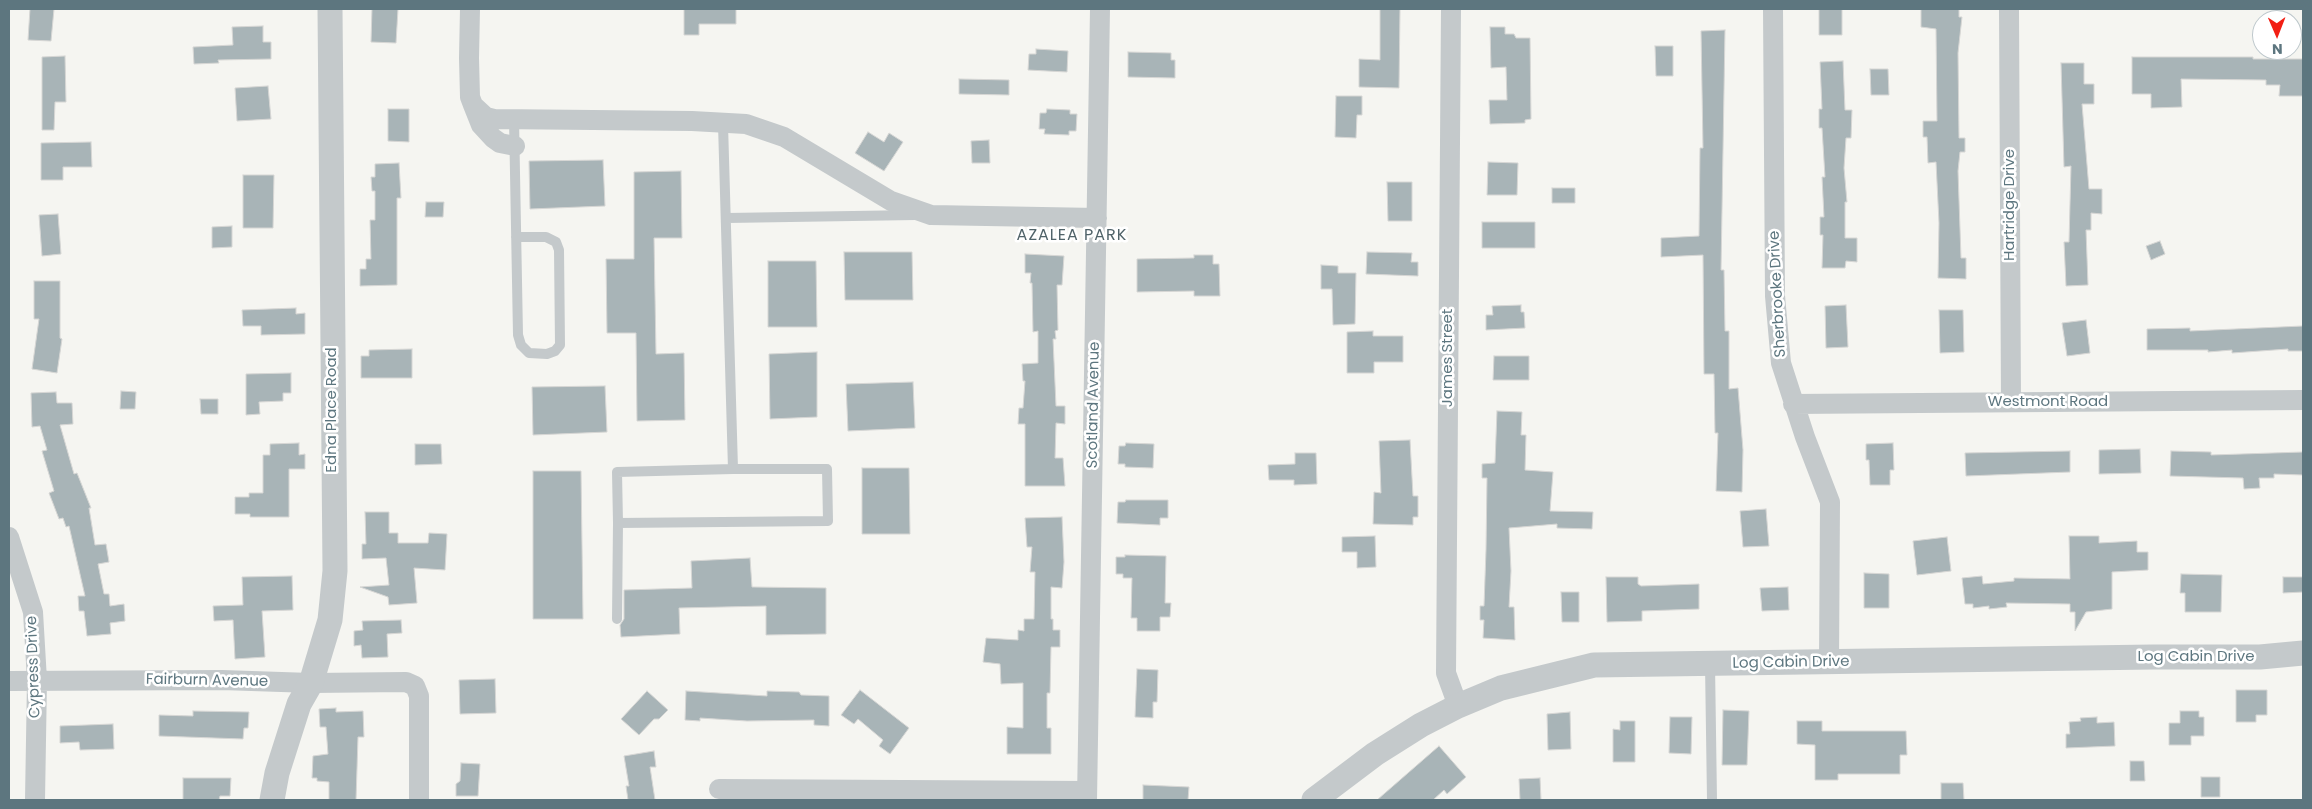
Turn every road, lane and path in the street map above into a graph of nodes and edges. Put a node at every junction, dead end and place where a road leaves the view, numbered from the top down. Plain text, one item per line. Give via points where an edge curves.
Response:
1 (330, 9) edge
2 (470, 9) edge
3 (1100, 9) edge
4 (1451, 9) edge
5 (1773, 9) edge
6 (2009, 9) edge
7 (473, 105) junction
8 (514, 119) junction
9 (722, 124) junction
10 (515, 146) junction
11 (931, 215) junction
12 (727, 218) junction
13 (1097, 218) junction
14 (516, 237) junction
15 (2303, 400) edge
16 (2011, 402) junction
17 (1793, 404) junction
18 (733, 469) junction
19 (618, 523) junction
20 (9, 537) edge
21 (617, 619) dead end
22 (2303, 653) edge
23 (1829, 662) junction
24 (1710, 664) junction
25 (37, 680) junction
26 (9, 681) edge
27 (311, 683) junction
28 (1458, 706) junction
29 (719, 789) dead end
30 (1087, 796) edge
31 (35, 800) edge
32 (272, 800) edge
33 (419, 800) edge
34 (1314, 800) edge
35 (1712, 800) edge

1 - 27 street, Edna Place Road via 335,571 330,620
2 - 7 street via 469,68
3 - 13 street, Scotland Avenue
4 - 28 street, James Street via 1446,673
5 - 17 street, Sherbrooke Drive via 1775,296 1781,363
6 - 16 street, Hartridge Drive
7 - 8 street via 486,117
7 - 10 street via 481,125 493,138
8 - 9 street
8 - 10 lane
9 - 11 street via 746,124 784,136 891,201
9 - 12 lane
10 - 14 lane
11 - 12 lane
11 - 13 street
12 - 18 lane
13 - 30 street, Scotland Avenue
14 - 14 lane via 518,335 529,353 547,354 560,345 559,250 556,242 546,237
15 - 16 street, Westmont Road
16 - 17 street, Westmont Road
17 - 23 street, Sherbrooke Drive via 1830,502
18 - 19 lane via 618,472
18 - 19 lane via 827,469 828,521
19 - 21 lane
20 - 25 street, Cypress Drive via 33,612
22 - 23 street, Log Cabin Drive via 2260,657
23 - 24 street, Log Cabin Drive
24 - 28 street, Log Cabin Drive via 1594,665 1501,688
24 - 35 lane
25 - 26 street, Fairburn Avenue
25 - 27 street, Fairburn Avenue
25 - 31 street, Cypress Drive
27 - 32 street, Edna Place Road via 299,704 276,773
27 - 33 street, Fairburn Avenue via 406,682 415,686 419,696
28 - 34 street, Log Cabin Drive via 1375,754
29 - 30 street

